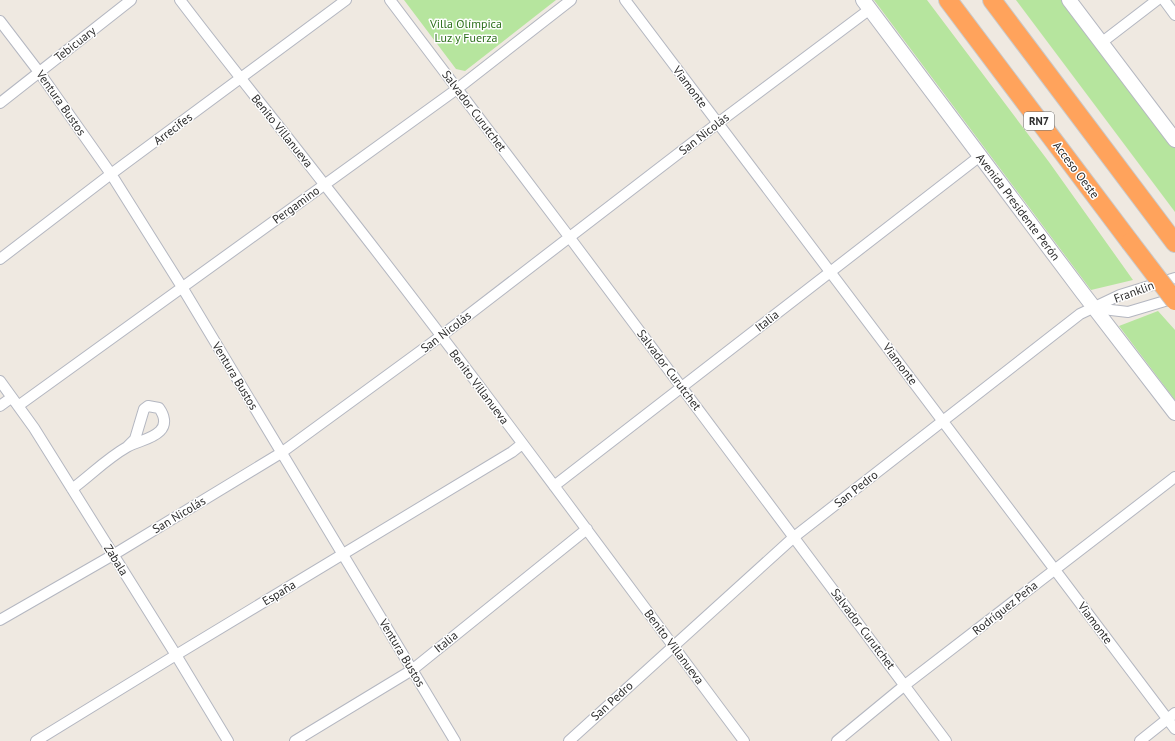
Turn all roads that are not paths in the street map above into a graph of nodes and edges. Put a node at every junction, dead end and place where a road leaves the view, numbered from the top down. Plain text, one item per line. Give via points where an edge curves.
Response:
1 (131, 0) edge
2 (180, 0) edge
3 (346, 0) edge
4 (390, 0) edge
5 (571, 0) edge
6 (625, 0) edge
7 (948, 0) edge
8 (992, 0) edge
9 (1069, 0) edge
10 (1156, 0) edge
11 (1164, 0) edge
12 (866, 5) edge
13 (1175, 15) edge
14 (0, 21) edge
15 (1101, 43) junction
16 (39, 72) junction
17 (240, 78) junction
18 (457, 89) junction
19 (0, 102) edge
20 (718, 123) junction
21 (1175, 140) edge
22 (980, 156) junction
23 (111, 174) junction
24 (324, 184) junction
25 (1170, 236) edge
26 (570, 238) junction
27 (0, 259) edge
28 (831, 272) junction
29 (1175, 278) edge
30 (182, 287) junction
31 (1175, 298) edge
32 (1175, 301) edge
33 (1094, 308) junction
34 (441, 336) junction
35 (0, 381) edge
36 (682, 387) junction
37 (14, 402) junction
38 (0, 406) edge
39 (1175, 413) edge
40 (943, 421) junction
41 (522, 444) junction
42 (128, 446) dead end
43 (281, 453) junction
44 (1175, 477) edge
45 (554, 486) junction
46 (72, 489) junction
47 (587, 529) junction
48 (794, 537) junction
49 (343, 554) junction
50 (113, 555) junction
51 (1055, 570) junction
52 (0, 620) edge
53 (673, 646) junction
54 (176, 654) junction
55 (412, 670) junction
56 (905, 685) junction
57 (1171, 716) edge
58 (1175, 729) edge
59 (36, 741) edge
60 (228, 741) edge
61 (295, 741) edge
62 (455, 741) edge
63 (569, 741) edge
64 (744, 741) edge
65 (837, 741) edge
66 (946, 741) edge
67 (1140, 741) edge

1 - 16 street, Tebicuary
2 - 17 street, Benito Villanueva
3 - 17 street, Arrecifes
4 - 18 street, Salvador Curutchet
5 - 18 street, Pergamino
6 - 20 street, Viamonte
7 - 32 highway, Acceso Oeste / RN7, bridge
8 - 25 highway
9 - 15 street
10 - 15 street
11 - 13 street
12 - 20 street, San Nicolás
12 - 22 street, Avenida Presidente Perón
14 - 16 street, Ventura Bustos
15 - 21 street
16 - 19 street, Tebicuary
16 - 23 street, Ventura Bustos
17 - 23 street, Arrecifes
17 - 24 street, Benito Villanueva
18 - 24 street, Pergamino
18 - 26 street, Salvador Curutchet
20 - 26 street, San Nicolás
20 - 28 street, Viamonte
22 - 28 street, Italia
22 - 33 street, Avenida Presidente Perón
23 - 27 street, Arrecifes
23 - 30 street, Ventura Bustos
24 - 30 street, Pergamino
24 - 34 street, Benito Villanueva
26 - 34 street, San Nicolás
26 - 36 street, Salvador Curutchet
28 - 36 street, Italia
28 - 40 street, Viamonte
29 - 33 street, Franklin via 1120,295
30 - 37 street, Pergamino
30 - 43 street, Ventura Bustos
31 - 33 street via 1128,312
33 - 39 street, Avenida Presidente Perón
33 - 40 street, San Pedro via 1080,314
34 - 41 street, Benito Villanueva
34 - 43 street, San Nicolás
35 - 37 street, Zabala
36 - 45 street, Italia
36 - 48 street, Salvador Curutchet
37 - 38 street, Pergamino
37 - 46 street, Zabala via 34,428
40 - 48 street, San Pedro
40 - 51 street, Viamonte
41 - 45 street, Benito Villanueva
41 - 49 street, España
42 - 46 street via 99,465
43 - 49 street, Ventura Bustos
43 - 50 street, San Nicolás
44 - 51 street, Rodríguez Peña
45 - 47 street, Benito Villanueva
46 - 50 street, Zabala
47 - 53 street, Benito Villanueva
47 - 55 street, Italia
48 - 53 street, San Pedro
48 - 56 street, Salvador Curutchet
49 - 54 street, España
49 - 55 street, Ventura Bustos
50 - 52 street, San Nicolás
50 - 54 street, Zabala
51 - 56 street, Rodríguez Peña
51 - 57 street, Viamonte
53 - 63 street, San Pedro
53 - 64 street, Benito Villanueva
54 - 59 street, España
54 - 60 street, Zabala
55 - 61 street, Italia
55 - 62 street, Ventura Bustos
56 - 65 street, Rodríguez Peña
56 - 66 street, Salvador Curutchet
57 - 58 street, Viamonte
57 - 67 street

